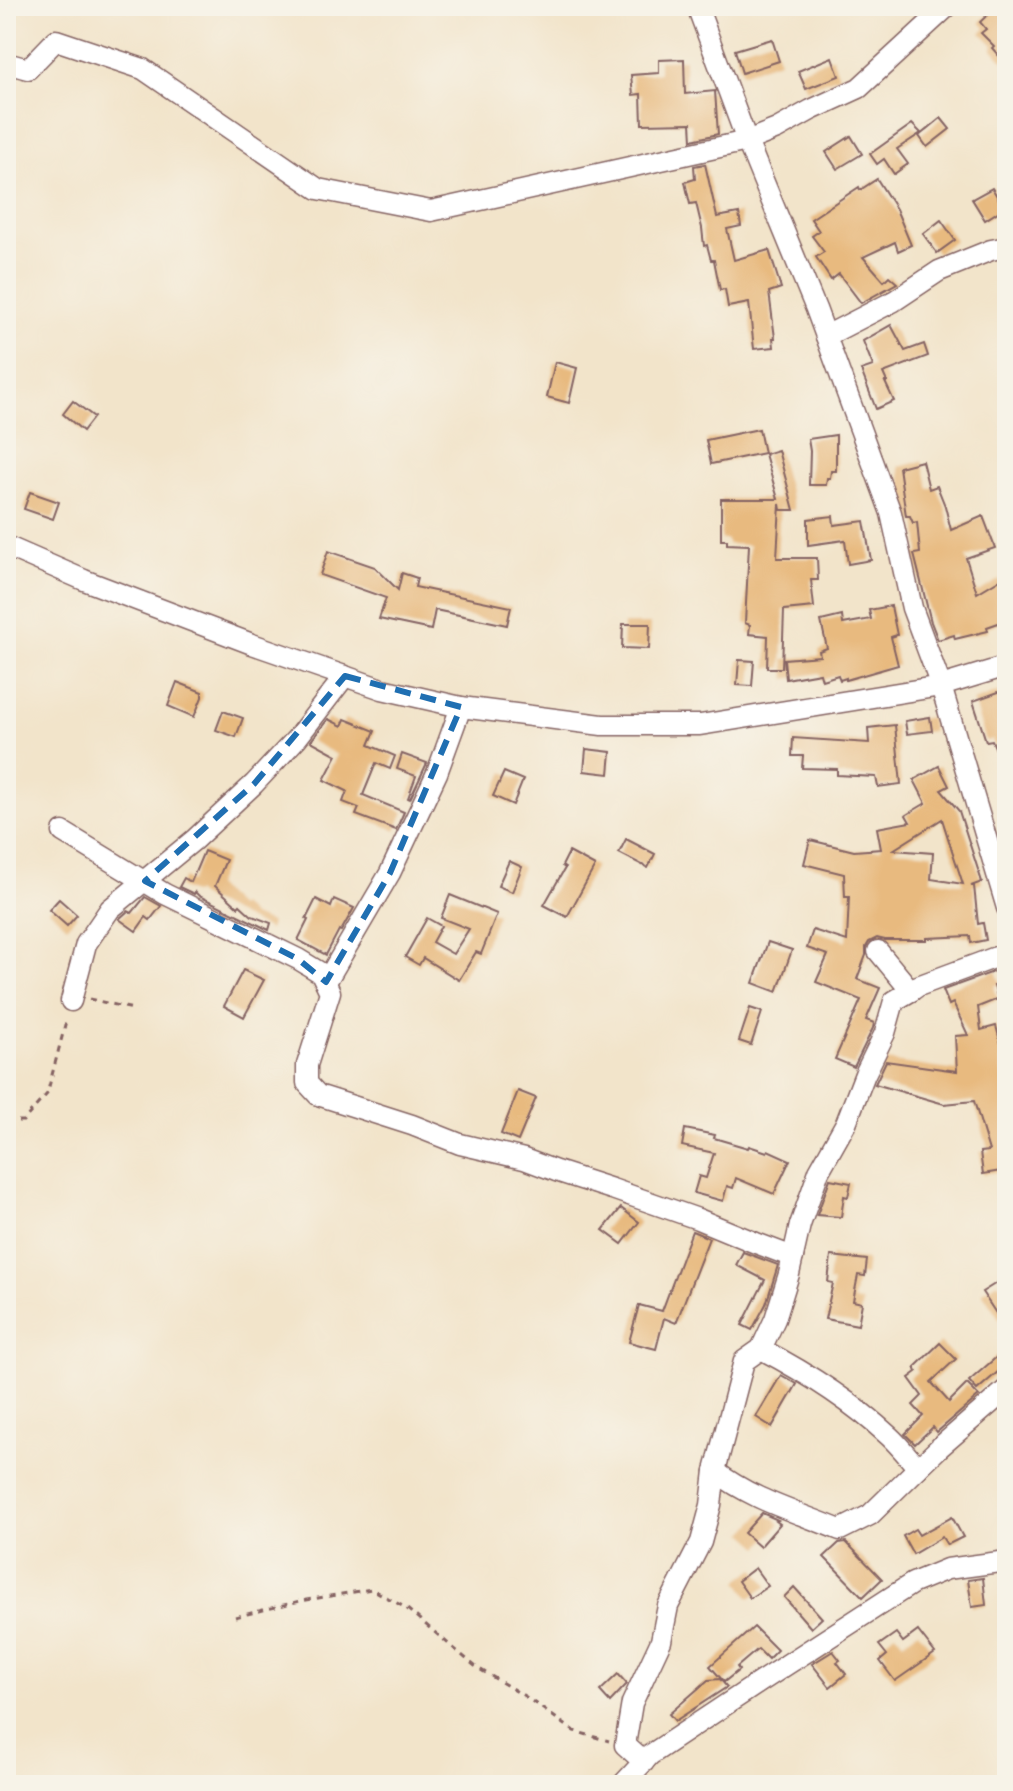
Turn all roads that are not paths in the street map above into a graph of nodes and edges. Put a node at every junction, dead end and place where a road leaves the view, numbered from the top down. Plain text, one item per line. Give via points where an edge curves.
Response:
1 (697, 6) edge
2 (948, 6) edge
3 (6, 63) edge
4 (747, 141) junction
5 (1007, 247) edge
6 (826, 336) junction
7 (6, 546) edge
8 (1007, 666) edge
9 (345, 676) junction
10 (941, 686) junction
11 (461, 707) junction
12 (63, 832) dead end
13 (145, 881) junction
14 (1007, 908) edge
15 (878, 951) dead end
16 (1007, 953) edge
17 (326, 982) junction
18 (911, 991) junction
19 (71, 1001) road end
20 (793, 1257) junction
21 (761, 1349) junction
22 (1007, 1389) edge
23 (918, 1468) junction
24 (715, 1471) junction
25 (1007, 1561) edge
26 (644, 1762) junction
27 (622, 1785) edge

1 - 4 street
2 - 4 street via 859,88
3 - 4 street via 28,69 56,40 143,69 318,189 431,211
4 - 6 street
5 - 6 street via 939,271
6 - 10 street via 891,513 912,608
7 - 9 street via 98,586
8 - 10 street
9 - 11 street
9 - 13 street via 254,784
10 - 11 street via 700,725 602,725
10 - 14 street
11 - 17 street via 390,873
12 - 13 street
13 - 17 street via 298,959
13 - 19 street via 110,909 86,944
15 - 18 street
16 - 18 street
17 - 20 street via 330,992 307,1065 307,1083 318,1095 612,1189
18 - 20 street via 894,1001 846,1123 819,1171
20 - 21 street
21 - 23 street via 830,1389 890,1437
21 - 24 street via 744,1361
22 - 23 street
23 - 24 street via 870,1515 840,1530 749,1494
24 - 26 street via 701,1542 668,1606 661,1641 632,1703 625,1745
25 - 26 street via 947,1569 913,1583
26 - 27 street

